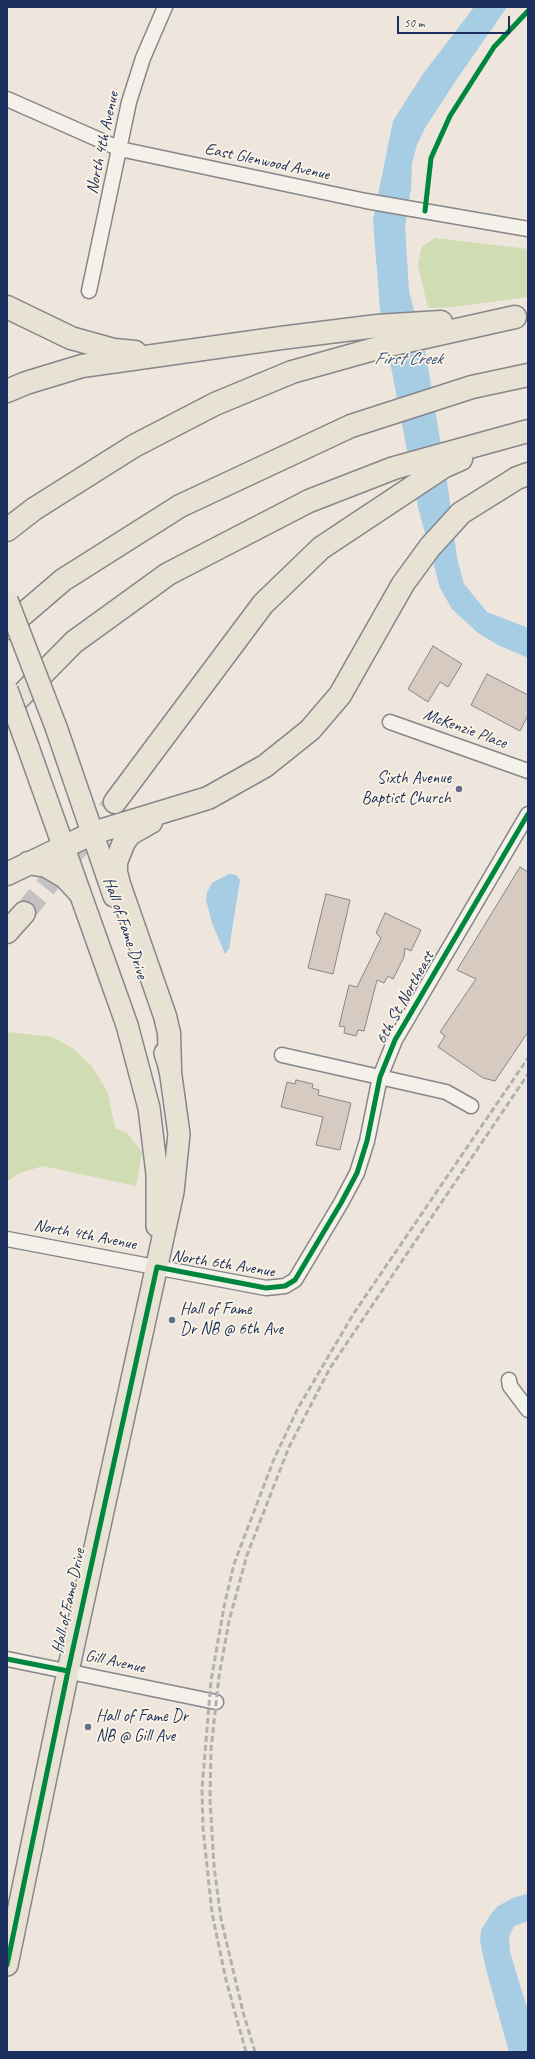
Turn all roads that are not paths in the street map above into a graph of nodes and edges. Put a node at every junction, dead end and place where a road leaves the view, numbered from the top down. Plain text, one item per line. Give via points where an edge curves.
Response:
1 (165, 7) edge
2 (7, 99) edge
3 (120, 149) junction
4 (528, 229) edge
5 (89, 291) dead end
6 (7, 307) edge
7 (521, 316) edge
8 (166, 355) junction
9 (520, 377) edge
10 (7, 391) edge
11 (523, 432) edge
12 (522, 476) edge
13 (7, 530) edge
14 (7, 600) edge
15 (7, 628) edge
16 (7, 690) edge
17 (7, 710) edge
18 (390, 722) dead end
19 (528, 771) edge
20 (115, 802) tunnel mouth
21 (192, 803) junction
22 (528, 814) edge
23 (92, 833) junction
24 (63, 846) junction
25 (28, 863) junction
26 (7, 874) edge
27 (79, 892) junction
28 (24, 913) tunnel mouth
29 (7, 932) edge
30 (282, 1056) dead end
31 (170, 1069) junction
32 (380, 1077) junction
33 (471, 1106) dead end
34 (7, 1239) edge
35 (157, 1267) junction
36 (285, 1286) joint
37 (510, 1380) dead end
38 (528, 1410) edge
39 (7, 1659) edge
40 (68, 1670) junction
41 (216, 1702) dead end
42 (7, 1965) edge

1 - 3 street, North 4th Avenue via 128,102
2 - 3 street, East Glenwood Avenue
3 - 4 street, East Glenwood Avenue via 366,201
3 - 5 street, North 4th Avenue
6 - 8 highway via 71,338 114,350
7 - 8 highway via 377,326
7 - 13 highway via 385,346 292,372 215,404 134,446 34,509
8 - 10 highway via 82,366
9 - 15 highway via 472,387 351,426 180,506 63,580
11 - 17 highway via 394,468 310,501 168,574 74,642
11 - 20 highway via 443,467 321,548 263,604
12 - 21 highway via 461,513 430,547 403,584 340,695 310,730 265,766 208,798
14 - 23 main road, Hall of Fame Drive, bridge via 56,727
16 - 24 main road, Hall of Fame Drive, bridge
18 - 19 street, McKenzie Place
21 - 23 highway
21 - 31 highway via 130,834 116,862 119,884 165,1016 169,1033
22 - 32 street, 6th St Northeast via 421,993 395,1040
23 - 24 highway
23 - 31 main road, Hall of Fame Drive
24 - 25 highway
24 - 27 main road, Hall of Fame Drive
25 - 26 highway
25 - 27 highway via 46,866 65,877
27 - 35 main road, Hall of Fame Drive via 127,1025 149,1108 157,1174
28 - 29 highway
30 - 32 street
31 - 35 main road, Hall of Fame Drive via 179,1134 173,1192
32 - 33 street via 446,1092
32 - 36 street, 6th St Northeast via 368,1141 357,1173 295,1280
34 - 35 street, North 4th Avenue
35 - 36 street, North 6th Avenue via 266,1288
35 - 40 main road, Hall of Fame Drive
37 - 38 street via 510,1386
39 - 40 street, Gill Avenue
40 - 41 street, Gill Avenue
40 - 42 main road, Hall of Fame Drive

